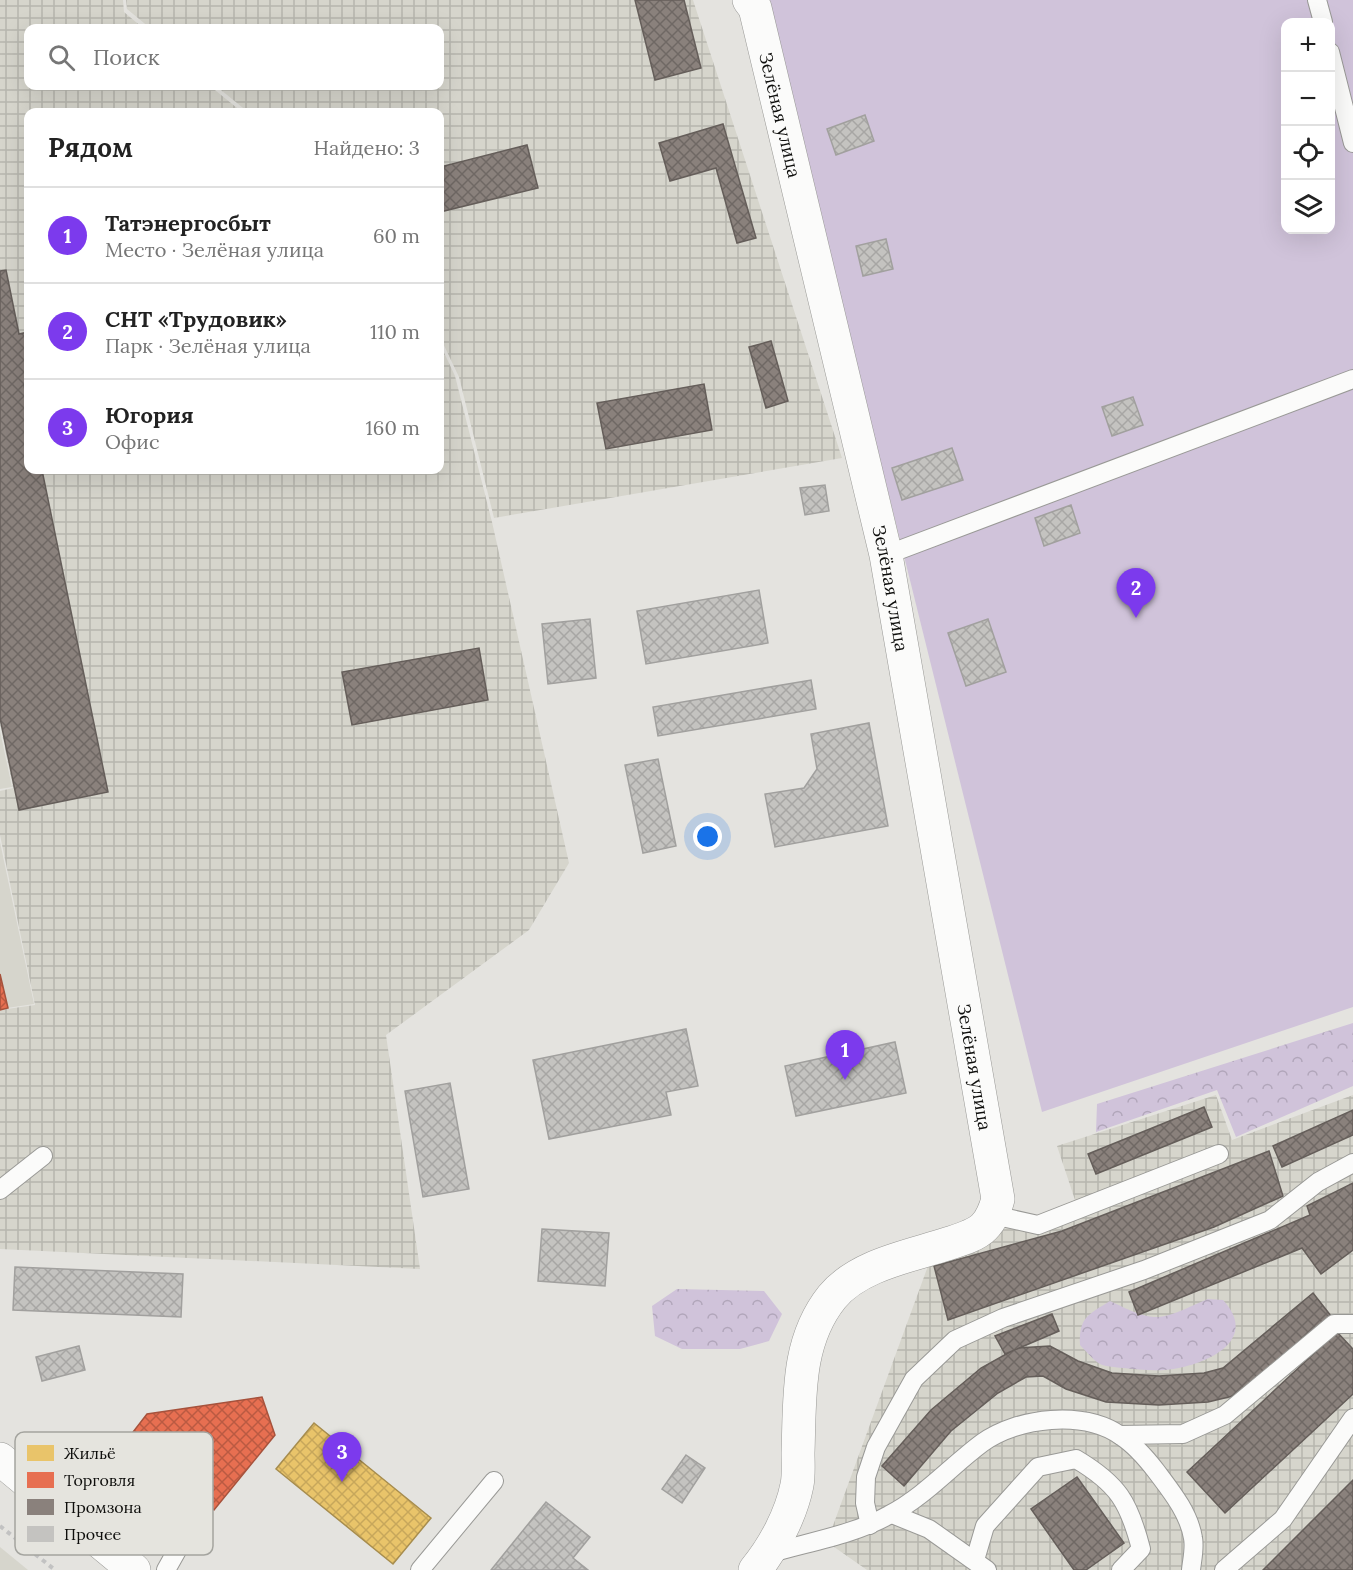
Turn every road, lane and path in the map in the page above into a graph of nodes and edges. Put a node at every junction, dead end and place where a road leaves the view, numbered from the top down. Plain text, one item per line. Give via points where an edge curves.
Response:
1 (749, 0) edge
2 (1317, 0) edge
3 (1322, 18) edge
4 (1335, 72) edge
5 (1353, 143) edge
6 (1353, 379) edge
7 (886, 555) junction
8 (1219, 1154) dead end
9 (43, 1156) dead end
10 (1353, 1163) edge
11 (0, 1190) edge
12 (995, 1199) junction
13 (1353, 1324) edge
14 (1353, 1418) edge
15 (1120, 1435) junction
16 (0, 1459) edge
17 (15, 1471) edge
18 (494, 1481) dead end
19 (892, 1514) junction
20 (870, 1525) junction
21 (0, 1526) edge
22 (15, 1538) edge
23 (37, 1555) edge
24 (116, 1555) edge
25 (174, 1555) edge
26 (762, 1562) edge
27 (981, 1565) edge
28 (56, 1570) edge
29 (134, 1570) edge
30 (166, 1570) edge
31 (420, 1570) edge
32 (1121, 1570) edge
33 (1191, 1570) edge
34 (1224, 1570) edge

1 - 7 street, Зелёная улица via 755,8
2 - 3 lane
4 - 5 lane
6 - 7 lane
7 - 12 street, Зелёная улица
8 - 12 lane via 1038,1225
9 - 11 lane
10 - 20 lane via 1318,1182 1269,1220 1144,1270 1003,1318 955,1340 914,1379 876,1447 866,1476 865,1503
12 - 26 street via 982,1229 854,1279 834,1295 814,1322 801,1373 797,1485
13 - 15 lane via 1334,1324 1225,1414 1194,1429 1183,1434
14 - 34 lane via 1283,1519
15 - 19 lane via 1092,1424 1056,1420 1015,1426 983,1442
15 - 33 lane via 1143,1455 1180,1504 1193,1539
16 - 17 street
18 - 31 lane
19 - 20 lane
19 - 27 lane via 929,1529
20 - 26 lane
21 - 22 path
23 - 28 path
24 - 29 street
25 - 30 lane
27 - 32 lane via 985,1526 1038,1467 1076,1459 1103,1475 1132,1513 1141,1549

